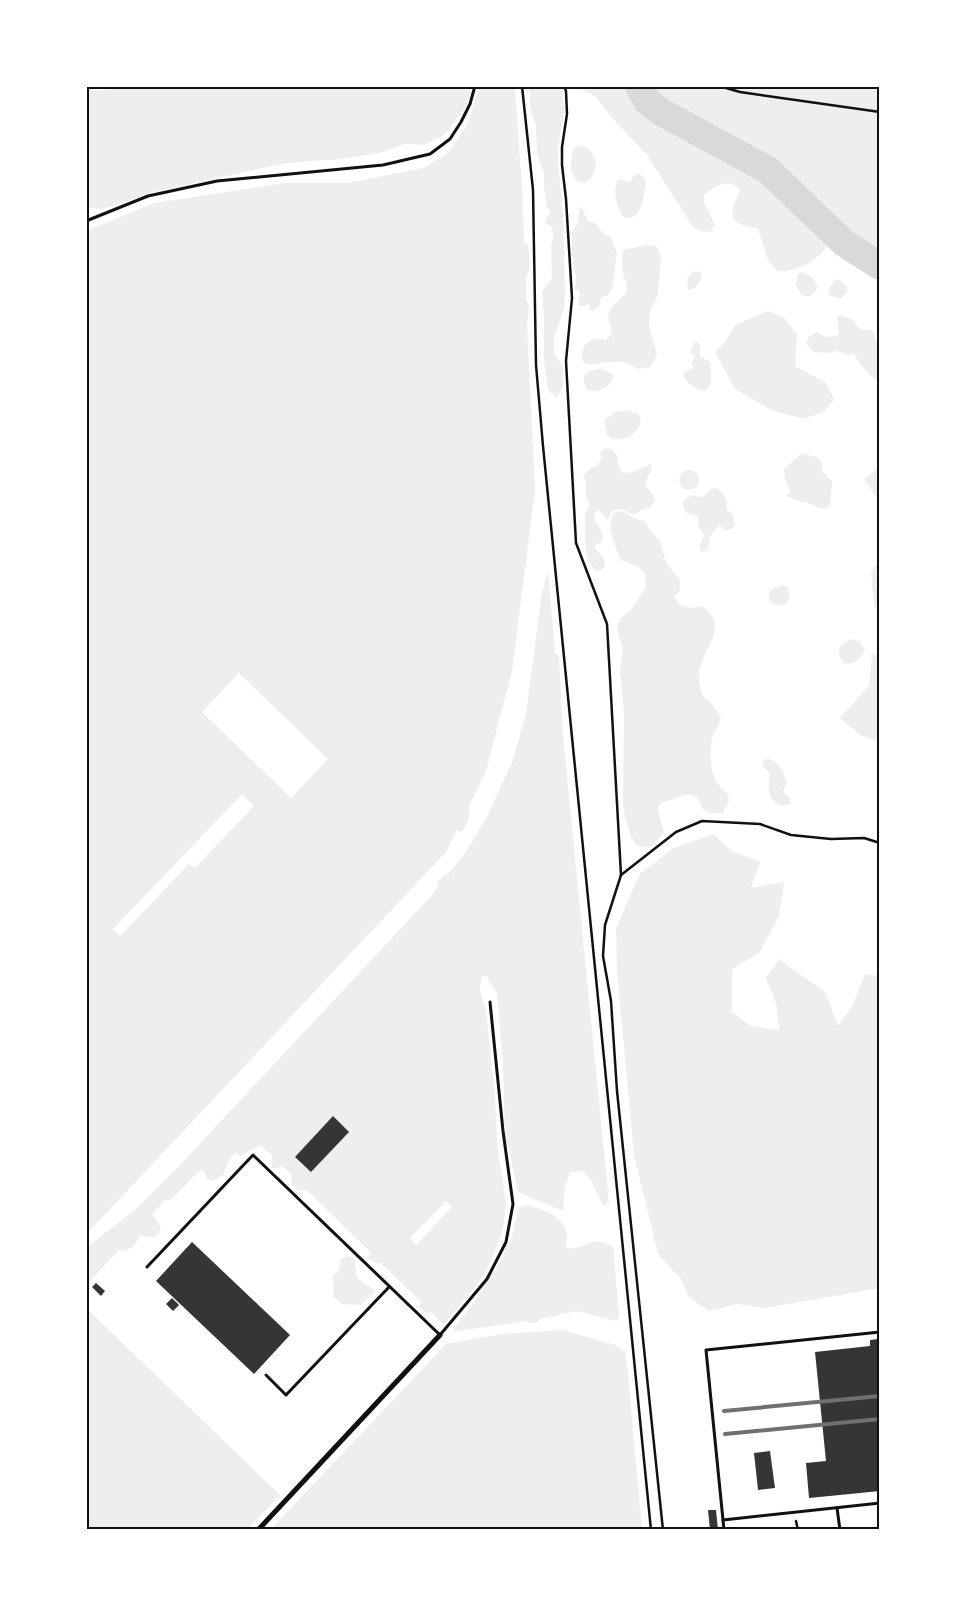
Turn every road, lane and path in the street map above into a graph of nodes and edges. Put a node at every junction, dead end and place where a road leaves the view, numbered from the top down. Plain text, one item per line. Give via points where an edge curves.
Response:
1 (475, 86) edge
2 (522, 86) edge
3 (564, 86) edge
4 (719, 86) edge
5 (880, 112) edge
6 (86, 221) edge
7 (880, 843) edge
8 (621, 875) junction
9 (490, 1002) dead end
10 (147, 1267) dead end
11 (389, 1286) junction
12 (880, 1332) edge
13 (440, 1335) junction
14 (266, 1375) dead end
15 (880, 1503) edge
16 (837, 1508) junction
17 (723, 1520) junction
18 (258, 1530) edge
19 (651, 1530) edge
20 (663, 1530) edge
21 (724, 1530) edge
22 (840, 1530) edge

1 - 6 lane via 461,122 450,138 430,154 383,165 217,181 148,196
2 - 19 path via 533,190 536,365 544,456
3 - 8 path via 567,114 562,165 572,298 566,361 576,544 607,624
4 - 5 path via 740,92
7 - 8 path via 864,838 791,835 760,824 702,821 676,832
8 - 20 path via 605,925 603,956
9 - 13 lane via 513,1204 506,1242 487,1279
10 - 11 lane via 252,1155
11 - 13 lane
11 - 14 lane via 286,1395
12 - 17 lane via 706,1350
13 - 18 street
15 - 16 lane
16 - 17 lane
16 - 22 lane
17 - 21 lane

